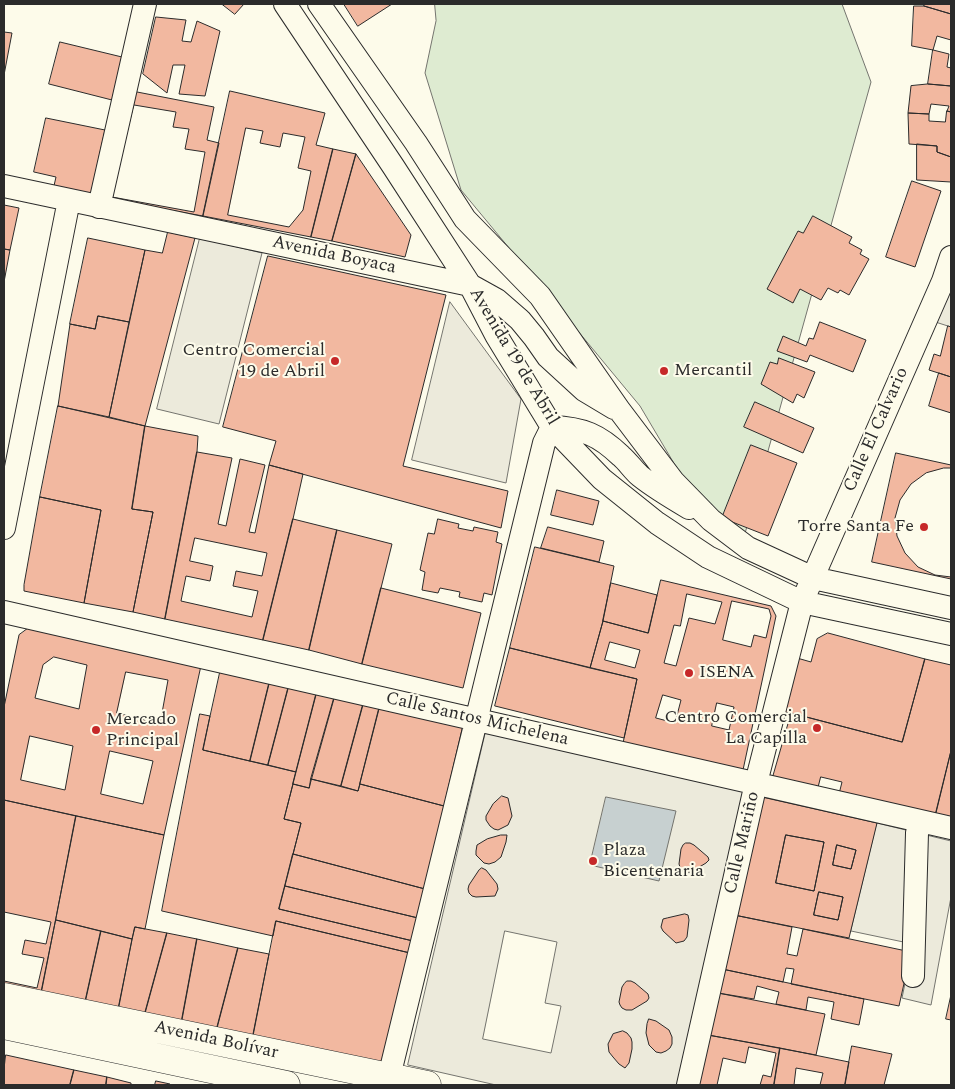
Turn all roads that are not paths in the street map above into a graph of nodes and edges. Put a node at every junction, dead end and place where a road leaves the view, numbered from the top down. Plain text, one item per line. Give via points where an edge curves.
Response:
1 (145, 4) edge
2 (285, 4) edge
3 (319, 4) edge
4 (4, 186) edge
5 (69, 200) junction
6 (99, 207) junction
7 (951, 258) edge
8 (470, 285) junction
9 (620, 411) junction
10 (552, 427) junction
11 (711, 520) junction
12 (4, 528) edge
13 (813, 578) junction
14 (802, 602) junction
15 (951, 608) edge
16 (5, 616) edge
17 (951, 634) edge
18 (477, 720) junction
19 (756, 783) junction
20 (920, 821) junction
21 (951, 828) edge
22 (913, 976) dead end
23 (4, 997) edge
24 (4, 1025) edge
25 (223, 1079) edge
26 (388, 1081) edge
27 (286, 1085) edge
28 (427, 1085) edge
29 (688, 1085) edge

1 - 6 street
2 - 8 street, Avenida 19 de Abril
3 - 9 street via 465,219 540,296
4 - 5 street, Avenida Boyaca
5 - 6 street, Avenida Boyaca
5 - 12 street
6 - 8 street, Avenida Boyaca
7 - 13 street, Calle El Calvario
8 - 9 street, Avenida Boyaca via 496,300 520,320 548,357 584,390
8 - 10 street, Avenida 19 de Abril
9 - 11 street via 673,481
10 - 11 street via 587,432 604,442 664,494
10 - 14 street, Avenida 19 de Abril via 602,479 657,523 708,556
10 - 18 street via 544,443
11 - 13 street via 748,548
13 - 14 street, Calle El Calvario
13 - 15 street
14 - 17 street, Avenida 19 de Abril
14 - 19 street, Calle Mariño
16 - 18 street, Calle Santos Michelena
18 - 19 street, Calle Santos Michelena
18 - 26 street
19 - 20 street, Calle Santos Michelena
19 - 29 street, Calle Mariño
20 - 21 street, Calle Santos Michelena
20 - 22 street
23 - 26 main road, Avenida Bolívar
24 - 25 main road, Avenida Bolívar
25 - 27 main road, Avenida Bolívar
26 - 28 main road, Avenida Bolívar

